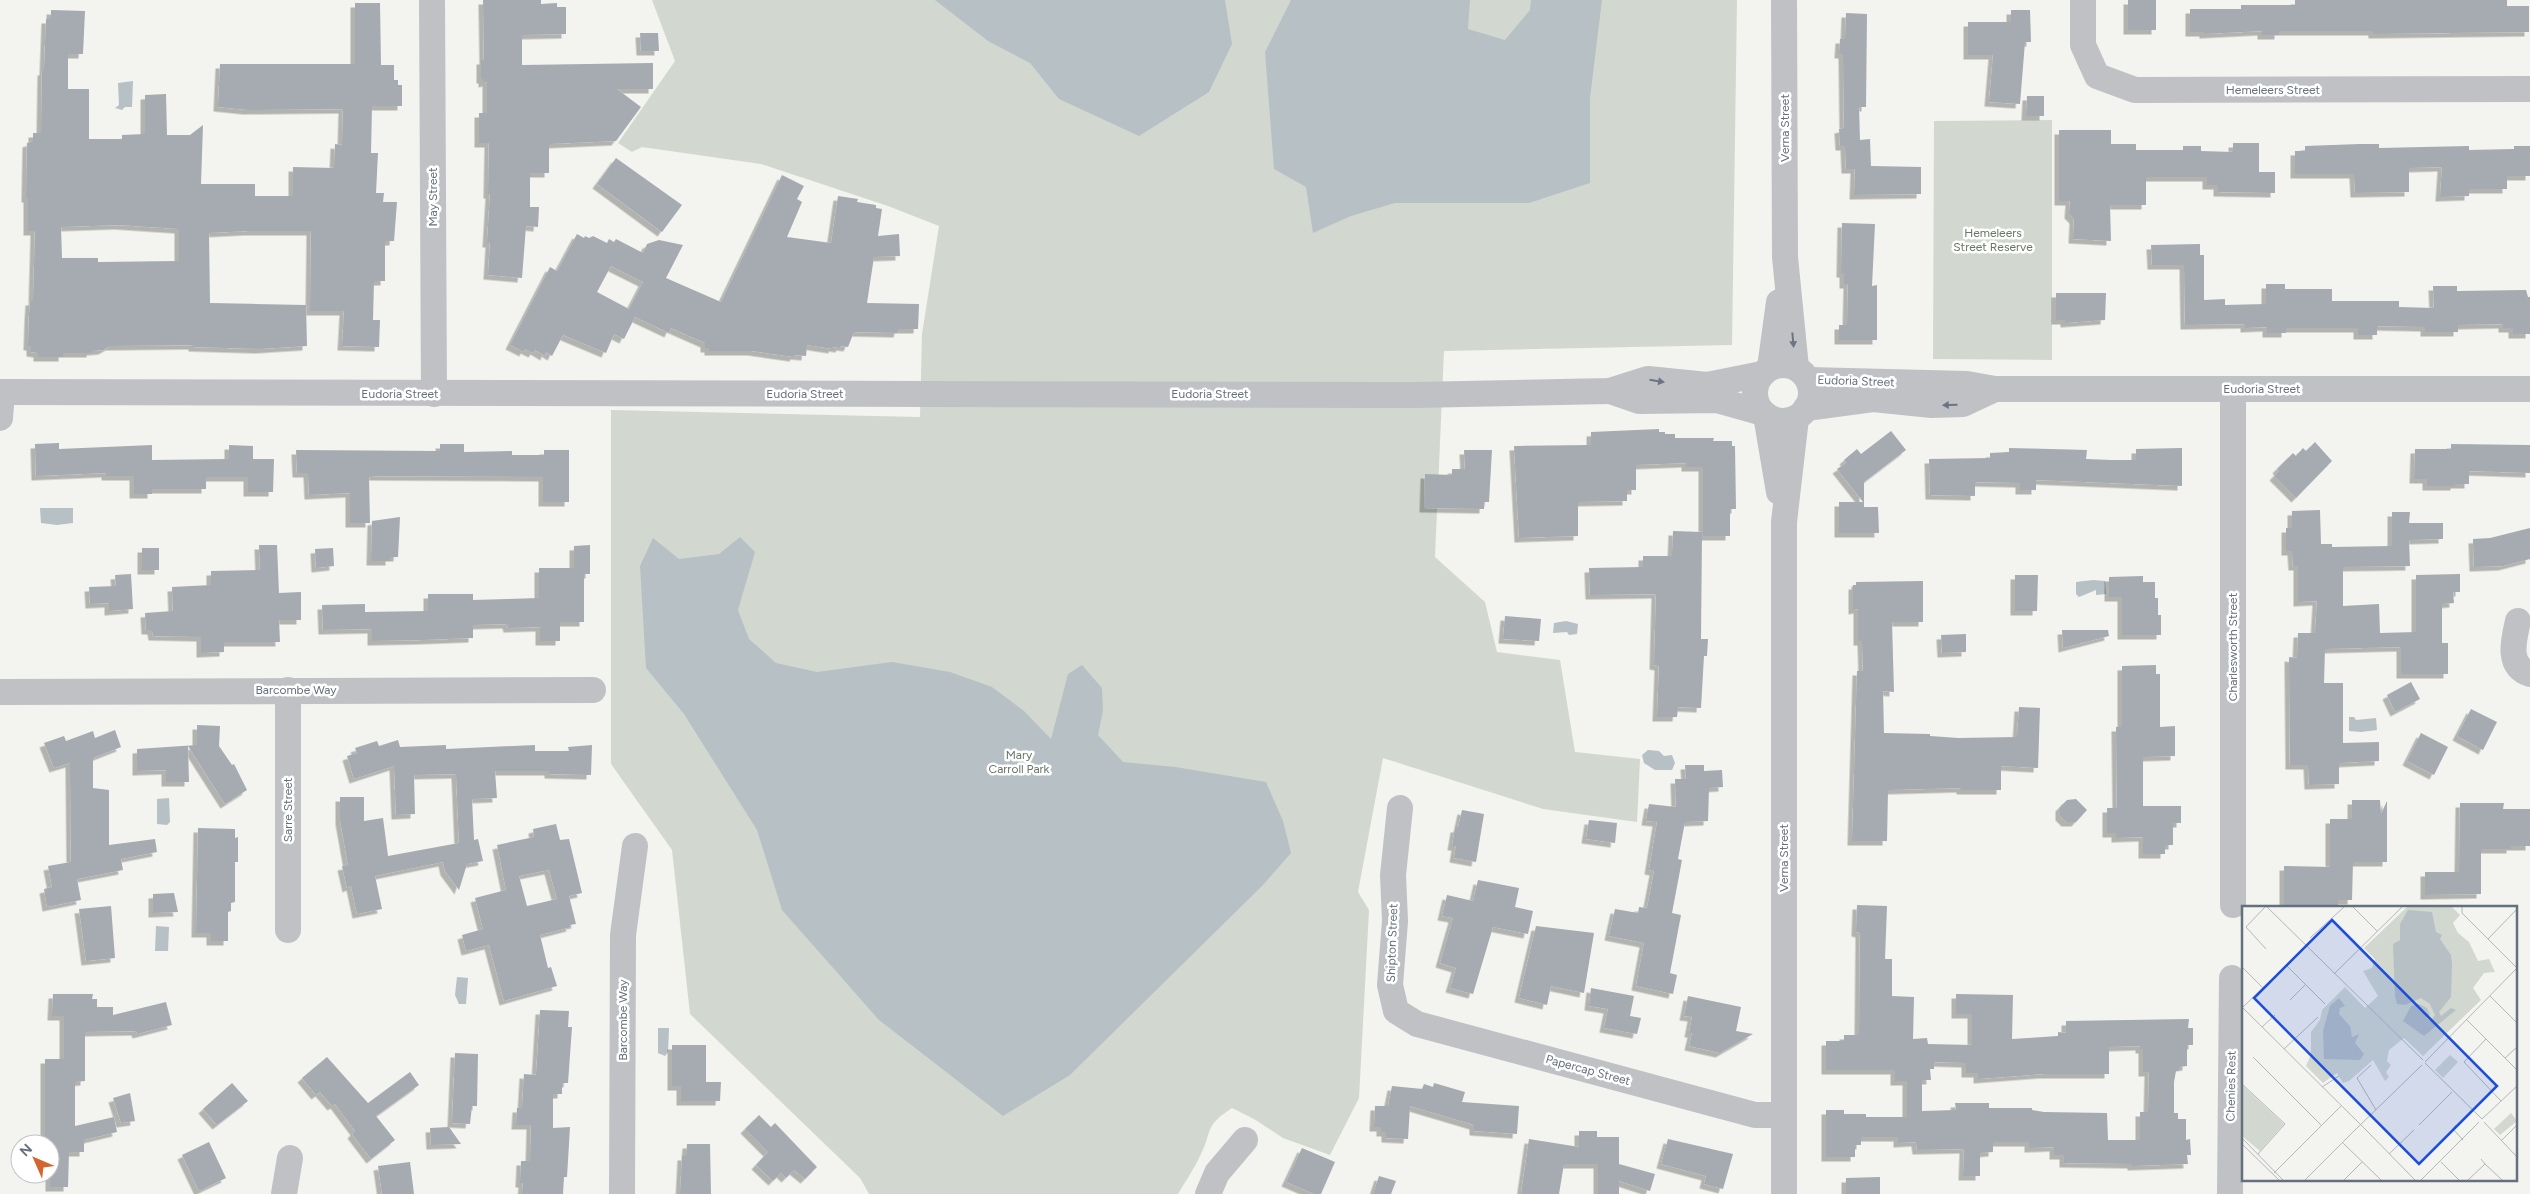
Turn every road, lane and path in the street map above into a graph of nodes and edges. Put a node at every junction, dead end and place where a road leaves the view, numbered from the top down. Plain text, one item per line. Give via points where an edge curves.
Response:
1 (432, 0) edge
2 (1784, 0) edge
3 (2084, 0) edge
4 (2530, 89) edge
5 (1785, 257) junction
6 (1766, 371) junction
7 (1802, 374) junction
8 (2233, 388) junction
9 (1995, 389) junction
10 (2530, 389) edge
11 (1610, 391) junction
12 (1, 392) edge
13 (434, 394) junction
14 (1801, 413) junction
15 (1764, 414) junction
16 (0, 418) edge
17 (1784, 522) junction
18 (2518, 620) dead end
19 (2530, 674) edge
20 (288, 690) junction
21 (593, 690) dead end
22 (0, 692) edge
23 (1400, 808) dead end
24 (635, 846) dead end
25 (2233, 905) dead end
26 (288, 930) dead end
27 (2232, 978) dead end
28 (1396, 1011) joint
29 (1784, 1115) junction
30 (1244, 1140) dead end
31 (290, 1158) dead end
32 (284, 1194) edge
33 (622, 1194) edge
34 (1208, 1194) edge
35 (1784, 1194) edge
36 (2230, 1194) edge

1 - 13 street, May Street
2 - 5 street, Verna Street
3 - 4 street, Hemeleers Street via 2083,45 2097,76 2135,90
5 - 6 street, Verna Street
5 -> 7 street, Verna Street
6 - 7 street via 1783,365
11 -> 6 street, Eudoria Street via 1648,379 1707,385
6 - 15 street via 1756,386 1756,400
7 - 9 street, Eudoria Street via 1968,384
7 - 14 street via 1811,394
8 - 9 street, Eudoria Street
8 - 10 street, Eudoria Street
8 - 25 street, Charlesworth Street
9 -> 14 street, Eudoria Street via 1963,404 1932,405 1873,399
11 - 13 street, Eudoria Street via 1414,395
11 - 15 street, Eudoria Street via 1639,401 1717,400
12 - 13 street, Eudoria Street
12 - 16 street
14 - 15 street via 1786,421
14 - 17 street, Verna Street
15 - 17 street, Verna Street
17 - 29 street, Verna Street
18 - 19 street via 2512,649 2517,663
20 - 21 street, Barcombe Way
20 - 22 street, Barcombe Way
20 - 26 street, Sarre Street
23 - 28 street, Shipton Street via 1393,875 1396,921 1390,985
24 - 33 street, Barcombe Way via 623,935
27 - 36 street, Chenies Rest
28 - 29 street, Papercap Street via 1417,1024 1755,1114
29 - 35 street, Verna Street
30 - 34 street via 1217,1173
31 - 32 street

